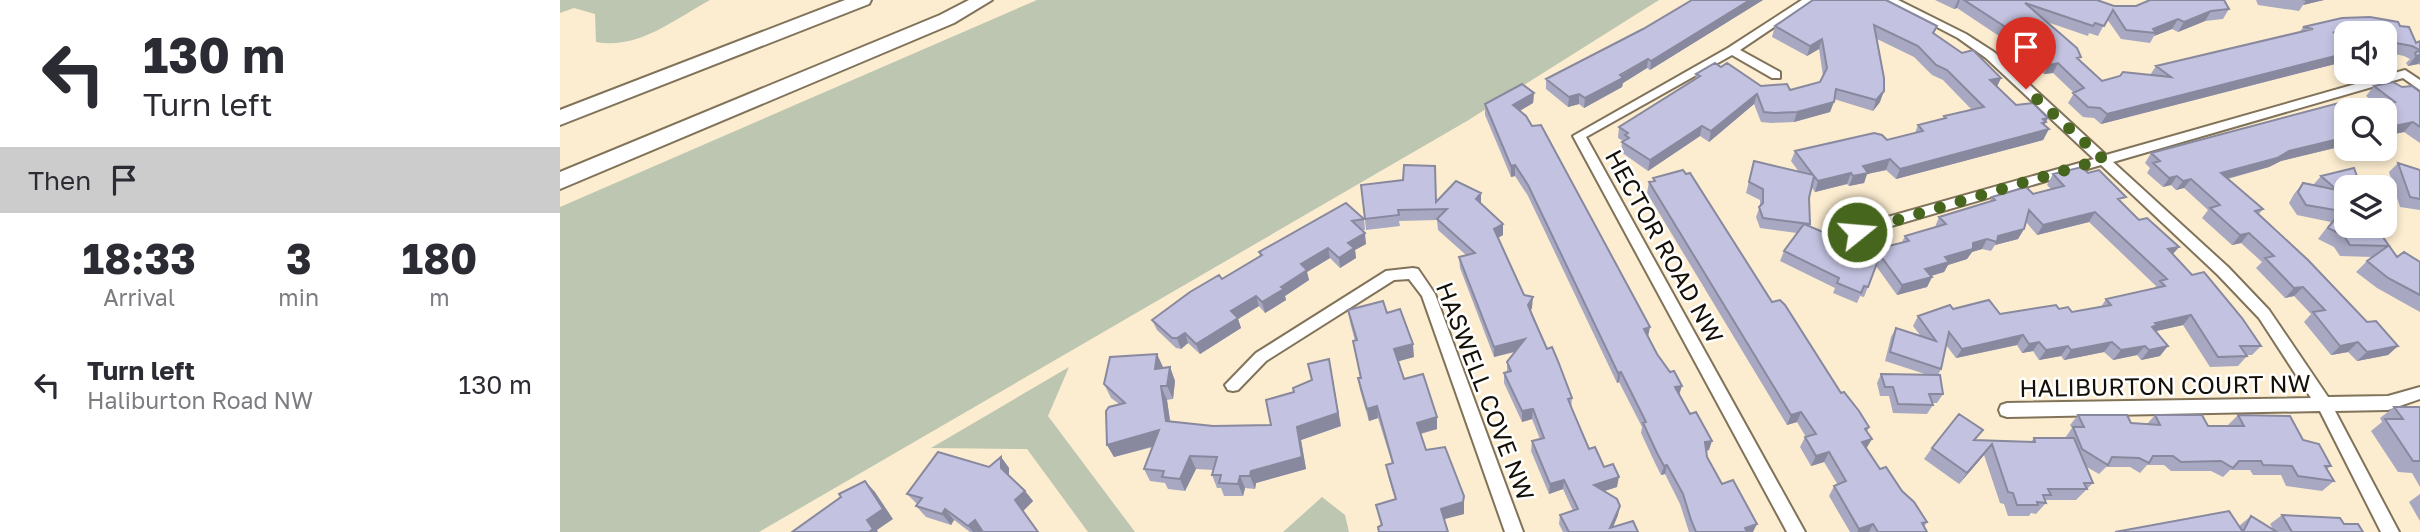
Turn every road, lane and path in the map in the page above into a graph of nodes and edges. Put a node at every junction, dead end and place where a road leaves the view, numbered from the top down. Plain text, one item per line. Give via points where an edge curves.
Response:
1 (859, 0) edge
2 (961, 0) edge
3 (983, 0) edge
4 (1809, 0) edge
5 (1890, 0) edge
6 (1732, 50) junction
7 (1776, 75) dead end
8 (2420, 86) edge
9 (560, 101) edge
10 (560, 118) edge
11 (2103, 159) junction
12 (560, 163) edge
13 (560, 181) edge
14 (1857, 232) dead end
15 (1233, 385) dead end
16 (2420, 393) edge
17 (2324, 404) junction
18 (2007, 410) dead end
19 (1514, 532) edge
20 (1796, 532) edge
21 (2390, 532) edge

1 - 9 highway
1 - 10 highway
2 - 12 highway
3 - 13 highway
4 - 6 street, HECTOR ROAD NW
5 - 11 street via 1990,55
6 - 7 street
6 - 20 street, HECTOR ROAD NW via 1578,136
8 - 11 street via 2405,74
11 - 14 street
11 - 17 street via 2264,314
15 - 19 street, HASWELL COVE NW via 1261,357 1391,275 1413,273 1428,294
16 - 17 street, HALIBURTON COURT NW via 2388,403
17 - 18 street, HALIBURTON COURT NW
17 - 21 street

